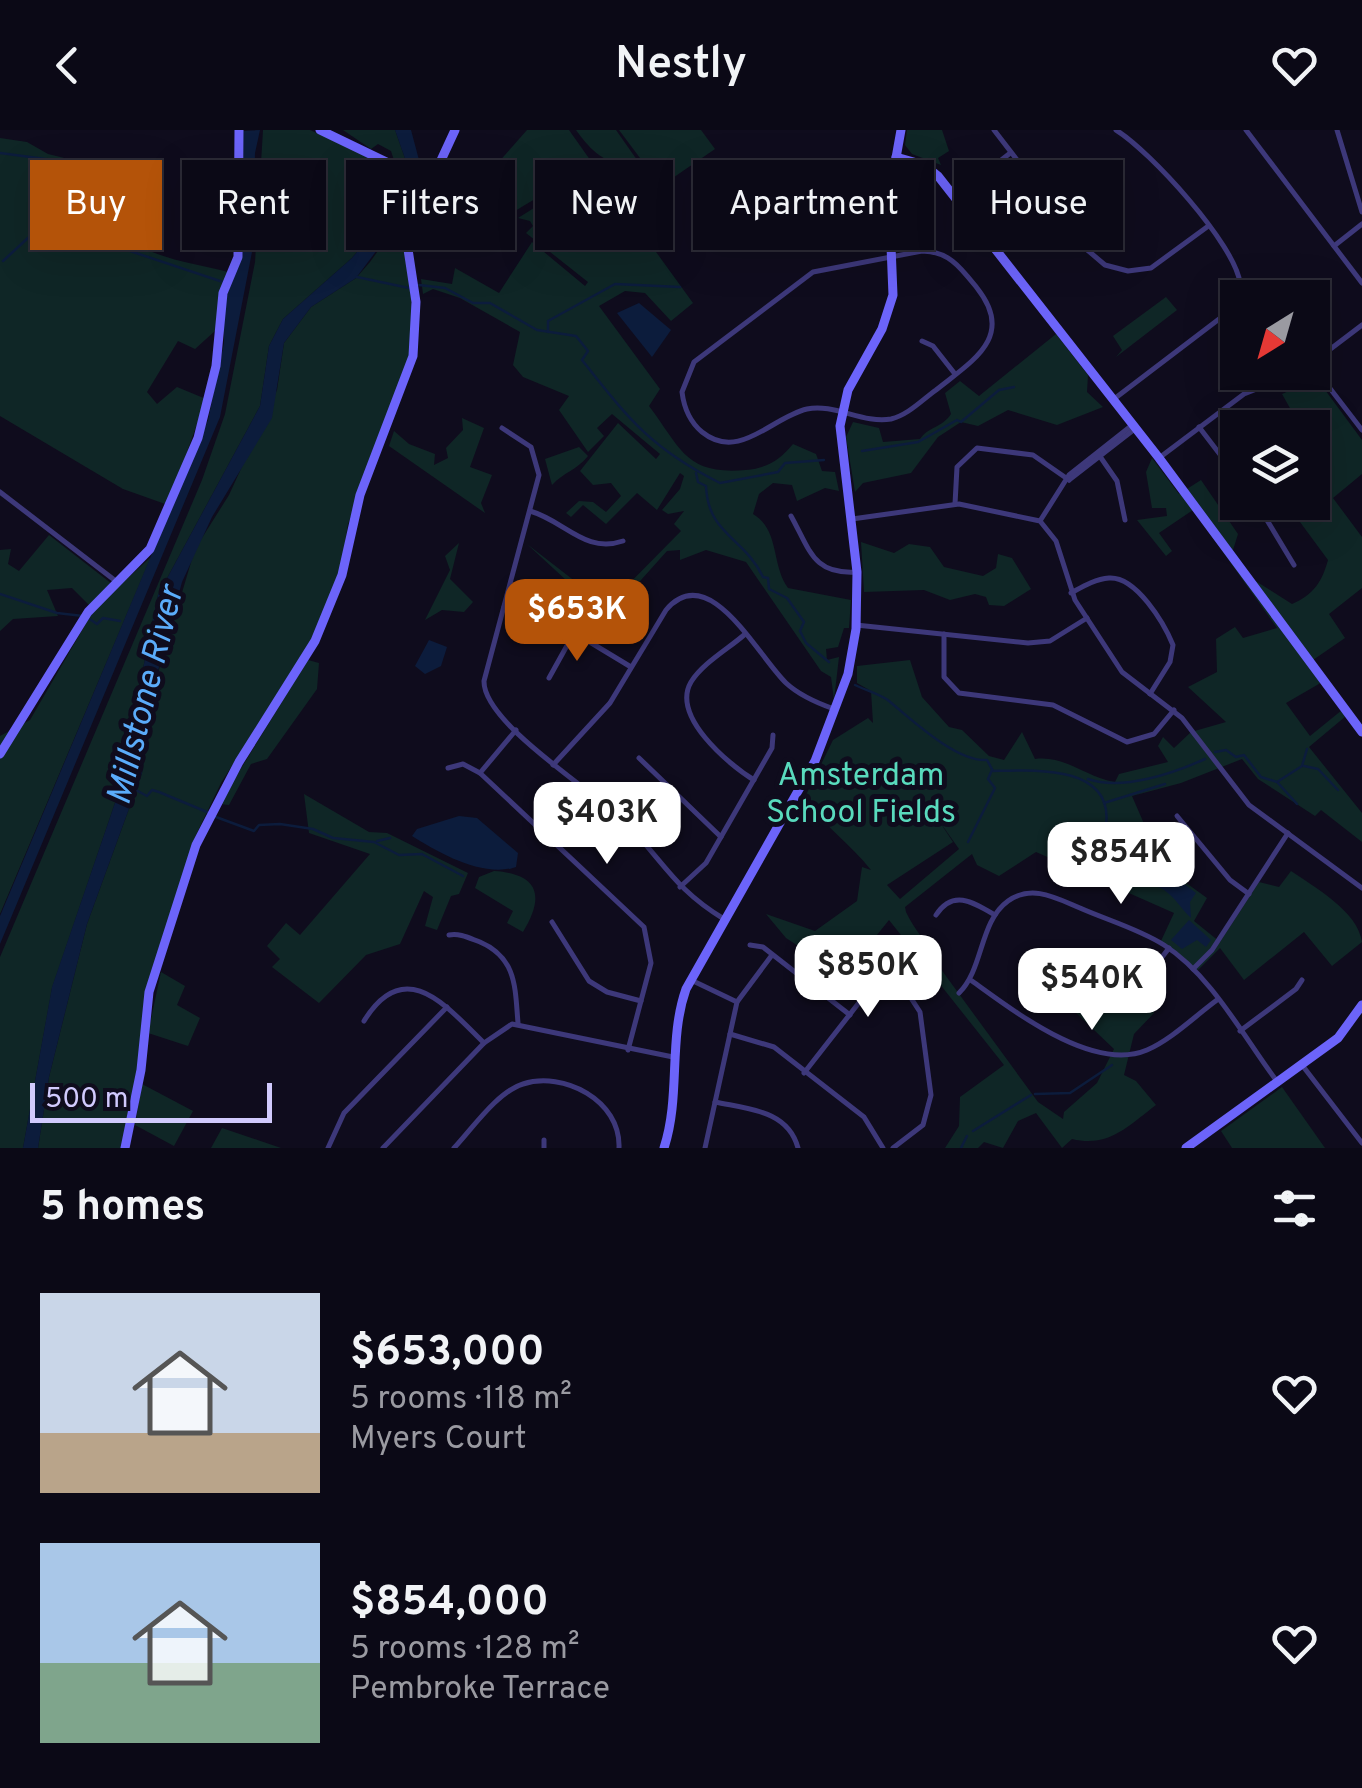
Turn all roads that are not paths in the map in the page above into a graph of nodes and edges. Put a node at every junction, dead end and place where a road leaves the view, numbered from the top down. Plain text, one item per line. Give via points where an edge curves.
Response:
1 (239, 130) edge
2 (320, 130) edge
3 (455, 130) edge
4 (902, 130) edge
5 (994, 130) edge
6 (1116, 130) edge
7 (1246, 130) edge
8 (1337, 130) edge
9 (1010, 154) junction
10 (896, 157) junction
11 (382, 160) edge
12 (438, 160) edge
13 (1002, 160) edge
14 (954, 197) edge
15 (1362, 212) edge
16 (1362, 224) edge
17 (1208, 228) junction
18 (1334, 246) junction
19 (408, 250) edge
20 (996, 250) edge
21 (895, 255) junction
22 (1362, 283) edge
23 (1362, 325) edge
24 (922, 341) dead end
25 (1330, 350) edge
26 (955, 374) junction
27 (1330, 388) edge
28 (1254, 390) edge
29 (1114, 400) junction
30 (842, 413) junction
31 (1135, 426) junction
32 (1200, 427) junction
33 (502, 428) dead end
34 (1362, 430) edge
35 (1098, 454) junction
36 (1220, 454) edge
37 (1159, 458) junction
38 (1068, 479) junction
39 (0, 492) edge
40 (954, 504) junction
41 (530, 511) junction
42 (790, 516) dead end
43 (852, 520) junction
44 (1041, 520) junction
45 (1124, 520) dead end
46 (1267, 520) edge
47 (623, 541) dead end
48 (1294, 565) dead end
49 (857, 572) junction
50 (118, 583) junction
51 (1071, 593) junction
52 (504, 607) junction
53 (1087, 618) junction
54 (856, 625) junction
55 (574, 633) junction
56 (744, 634) junction
57 (944, 634) junction
58 (631, 667) junction
59 (548, 678) dead end
60 (1150, 694) junction
61 (837, 710) junction
62 (1174, 710) junction
63 (516, 730) junction
64 (1362, 732) edge
65 (774, 736) dead end
66 (0, 754) edge
67 (640, 758) dead end
68 (553, 764) junction
69 (448, 768) dead end
70 (480, 773) junction
71 (754, 780) junction
72 (1178, 816) dead end
73 (1288, 833) junction
74 (721, 836) junction
75 (680, 887) junction
76 (1362, 888) edge
77 (1249, 894) junction
78 (936, 915) dead end
79 (995, 915) junction
80 (724, 918) junction
81 (552, 922) dead end
82 (449, 936) dead end
83 (750, 944) dead end
84 (1169, 948) junction
85 (892, 952) dead end
86 (772, 955) junction
87 (1047, 960) dead end
88 (1193, 969) junction
89 (882, 974) junction
90 (691, 980) junction
91 (971, 980) junction
92 (1302, 980) dead end
93 (959, 993) dead end
94 (641, 1000) junction
95 (1217, 1000) junction
96 (737, 1002) junction
97 (1362, 1006) edge
98 (447, 1007) junction
99 (850, 1015) junction
100 (364, 1021) dead end
101 (518, 1023) junction
102 (1240, 1031) junction
103 (730, 1034) junction
104 (484, 1043) junction
105 (628, 1050) junction
106 (676, 1058) junction
107 (1302, 1065) junction
108 (804, 1074) junction
109 (1278, 1083) junction
110 (715, 1102) junction
111 (544, 1140) dead end
112 (1362, 1143) edge
113 (125, 1148) edge
114 (328, 1148) edge
115 (383, 1148) edge
116 (454, 1148) edge
117 (544, 1148) edge
118 (618, 1148) edge
119 (664, 1148) edge
120 (706, 1148) edge
121 (798, 1148) edge
122 (883, 1148) edge
123 (893, 1148) edge
124 (1186, 1148) edge

1 - 50 street via 238,253 223,293 208,410 152,545
2 - 11 street
3 - 12 street
4 - 10 street
5 - 9 street
6 - 17 street via 1155,159
7 - 18 street
8 - 15 street
9 - 13 street
9 - 17 street via 1090,254 1110,268 1151,268
10 - 14 street via 928,167
10 - 21 street via 888,198
16 - 18 street
17 - 29 street via 1236,268 1236,301
18 - 22 street
19 - 113 street via 416,302 413,356 315,641 196,845 148,992
20 - 29 street
21 - 26 street via 946,256 987,301 988,343
21 - 30 street via 890,310
21 - 30 street via 813,272 698,359 684,380 682,400 690,418 704,434 726,442 808,409
23 - 25 street
24 - 26 street
26 - 30 street via 898,417
27 - 34 street
28 - 32 street
29 - 31 street
30 - 43 street via 840,450
31 - 35 street
31 - 37 street
32 - 36 street
32 - 37 street
33 - 41 street via 526,442 537,459 540,475
35 - 38 street
35 - 45 street via 1117,481
37 - 64 street
38 - 40 street via 1034,455 977,448 957,467
38 - 44 street
39 - 50 street
40 - 43 street
40 - 44 street
41 - 47 street via 591,544
41 - 52 street
42 - 49 street via 821,566
43 - 49 street
44 - 51 street via 1056,541
46 - 48 street
49 - 54 street
50 - 66 street via 88,612
51 - 53 street
51 - 60 street via 1113,578 1139,594 1173,645
52 - 55 street
52 - 63 street via 483,687
53 - 57 street via 1043,642
53 - 60 street via 1122,672
54 - 57 street
54 - 61 street
55 - 58 street
55 - 59 street
56 - 58 street via 709,597 684,595 666,610
56 - 61 street via 788,685
56 - 71 street via 695,676 687,702 730,763
57 - 62 street via 944,677 958,693 1053,705 1128,742 1154,734
58 - 68 street via 603,712
60 - 62 street
61 - 80 street via 815,761
62 - 73 street via 1246,802
63 - 68 street
63 - 70 street
65 - 71 street
67 - 74 street
68 - 75 street via 622,820
69 - 70 street via 463,764
70 - 94 street via 644,927 652,957
71 - 74 street
72 - 77 street
73 - 76 street
73 - 77 street
74 - 75 street via 704,867
75 - 80 street
77 - 88 street
78 - 79 street via 958,899
79 - 84 street via 1011,899 1042,893
79 - 91 street
80 - 90 street
81 - 94 street via 589,981
82 - 101 street via 503,956 514,978
83 - 86 street
84 - 87 street via 1147,977 1114,992 1079,984
84 - 88 street
85 - 89 street
86 - 96 street
86 - 99 street
88 - 95 street
89 - 99 street
89 - 123 street via 918,1008 931,1095 923,1126
90 - 96 street
90 - 106 street via 679,1014
91 - 93 street
91 - 95 street via 1079,1046 1114,1056 1152,1047
92 - 102 street
94 - 105 street
95 - 102 street
96 - 103 street
97 - 107 street via 1348,1030
98 - 100 street via 427,992 406,989 383,998
98 - 104 street
98 - 114 street via 344,1113
99 - 108 street
101 - 104 street
101 - 105 street
102 - 109 street
103 - 108 street via 769,1044
103 - 110 street
104 - 115 street
105 - 106 street
106 - 119 street
107 - 109 street
107 - 112 street
108 - 122 street via 864,1117
109 - 124 street
110 - 120 street
110 - 121 street via 775,1116
111 - 117 street
116 - 118 street via 508,1092 534,1082 603,1102 617,1124

